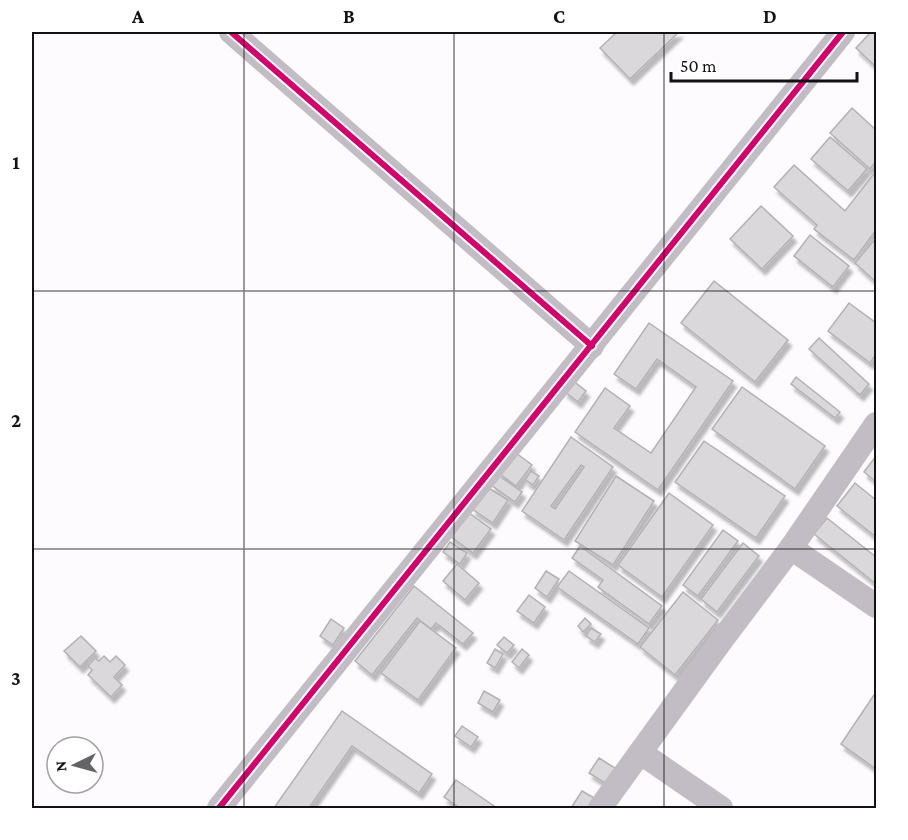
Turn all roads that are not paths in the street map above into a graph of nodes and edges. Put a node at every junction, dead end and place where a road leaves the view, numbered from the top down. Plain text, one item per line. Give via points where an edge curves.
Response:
1 (231, 32) edge
2 (843, 32) edge
3 (592, 346) junction
4 (876, 424) edge
5 (791, 548) junction
6 (876, 606) edge
7 (641, 753) junction
8 (219, 808) edge
9 (600, 808) edge
10 (721, 808) edge

1 - 3 street
2 - 3 street
3 - 8 street
4 - 5 street
5 - 6 street
5 - 7 street
7 - 9 street
7 - 10 street

